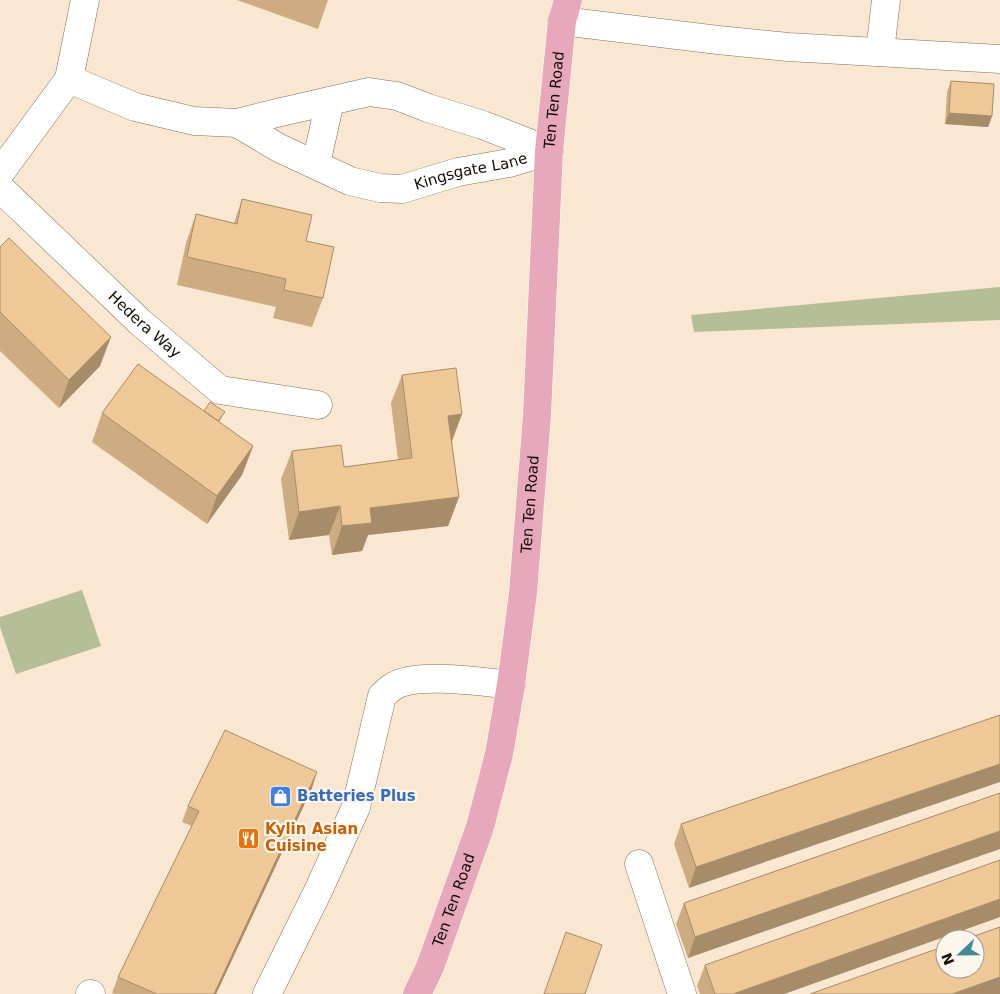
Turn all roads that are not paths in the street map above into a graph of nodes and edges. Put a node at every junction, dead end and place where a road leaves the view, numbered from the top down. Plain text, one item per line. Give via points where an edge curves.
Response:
1 (86, 0) edge
2 (886, 0) edge
3 (565, 11) edge
4 (880, 52) junction
5 (1000, 59) edge
6 (69, 79) junction
7 (330, 101) junction
8 (237, 123) junction
9 (549, 151) junction
10 (316, 164) junction
11 (0, 173) edge
12 (0, 188) edge
13 (318, 405) dead end
14 (511, 685) junction
15 (639, 864) dead end
16 (267, 994) edge
17 (417, 994) edge
18 (682, 994) edge

1 - 6 street
2 - 4 street
3 - 4 street via 718,40
3 - 9 main road, Ten Ten Road
4 - 5 street
6 - 8 street, Kingsgate Lane via 135,107 194,121
6 - 11 street
7 - 8 street, Kingsgate Lane
7 - 9 street, Kingsgate Lane via 369,92 397,96
7 - 10 street
8 - 10 street, Kingsgate Lane via 279,148
9 - 10 street, Kingsgate Lane via 402,189 350,181
9 - 14 main road, Ten Ten Road via 536,424 523,593
12 - 13 street, Hedera Way via 140,322 220,390
14 - 16 street via 470,680 417,680 395,685 382,696 356,807
14 - 17 main road, Ten Ten Road via 499,754 480,827 430,967
15 - 18 street

